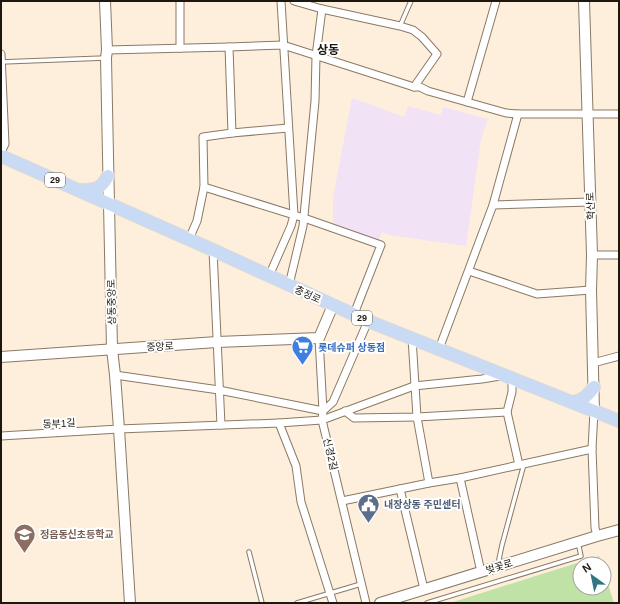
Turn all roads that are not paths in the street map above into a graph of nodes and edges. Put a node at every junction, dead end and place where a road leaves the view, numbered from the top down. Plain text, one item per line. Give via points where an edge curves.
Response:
1 (106, 1) edge
2 (180, 1) edge
3 (282, 1) edge
4 (294, 1) edge
5 (411, 1) edge
6 (496, 1) edge
7 (584, 1) edge
8 (322, 9) junction
9 (400, 26) junction
10 (283, 45) junction
11 (229, 47) junction
12 (180, 48) junction
13 (1, 54) edge
14 (107, 54) junction
15 (316, 56) junction
16 (2, 62) edge
17 (414, 87) junction
18 (467, 102) junction
19 (518, 114) junction
20 (587, 114) junction
21 (619, 114) edge
22 (288, 128) junction
23 (232, 133) junction
24 (1, 152) edge
25 (1, 156) edge
26 (108, 176) junction
27 (204, 187) junction
28 (78, 190) junction
29 (590, 202) junction
30 (109, 204) junction
31 (493, 205) junction
32 (294, 215) junction
33 (304, 218) junction
34 (189, 239) junction
35 (213, 250) junction
36 (592, 255) junction
37 (619, 255) edge
38 (469, 271) junction
39 (270, 276) junction
40 (289, 285) junction
41 (591, 290) junction
42 (333, 305) junction
43 (354, 314) junction
44 (368, 320) junction
45 (319, 338) junction
46 (412, 338) junction
47 (217, 342) junction
48 (112, 349) junction
49 (439, 349) junction
50 (1, 356) edge
51 (619, 356) edge
52 (593, 363) junction
53 (115, 375) junction
54 (508, 376) junction
55 (414, 386) junction
56 (594, 387) junction
57 (219, 390) junction
58 (573, 402) junction
59 (323, 411) junction
60 (345, 411) junction
61 (594, 411) junction
62 (507, 412) junction
63 (417, 417) junction
64 (322, 420) junction
65 (619, 421) edge
66 (280, 423) junction
67 (221, 425) junction
68 (119, 429) junction
69 (1, 436) edge
70 (592, 449) junction
71 (522, 464) junction
72 (460, 478) junction
73 (429, 483) junction
74 (400, 489) junction
75 (342, 501) junction
76 (619, 530) edge
77 (597, 536) junction
78 (578, 542) junction
79 (248, 552) dead end
80 (500, 566) junction
81 (481, 572) junction
82 (362, 584) junction
83 (424, 589) junction
84 (330, 593) junction
85 (130, 603) edge
86 (262, 603) edge
87 (297, 603) edge
88 (333, 603) edge
89 (366, 603) edge
90 (380, 603) edge
91 (427, 603) edge

1 - 14 street, 상동중앙로
2 - 12 street
3 - 10 street
4 - 8 street
5 - 9 lane
6 - 18 street
7 - 20 street, 학산로
8 - 9 street
8 - 15 street
9 - 17 street via 413,30 437,54
10 - 11 street
10 - 15 street
10 - 22 street
11 - 12 street
11 - 23 street
12 - 14 street
13 - 16 street
14 - 16 lane
14 - 26 street, 상동중앙로
15 - 17 street
15 - 33 street via 315,101
16 - 24 street via 5,144
17 - 18 street
18 - 19 street
19 - 20 street
19 - 31 street
20 - 21 street
20 - 29 street, 학산로
22 - 23 street
22 - 32 street
23 - 27 street via 203,137
25 - 28 main road, 충정로 / 29
26 - 28 main road via 105,183 99,187
26 - 30 street, 상동중앙로
27 - 32 street
27 - 34 street via 197,220
28 - 30 main road, 충정로 / 29
29 - 31 street
29 - 36 street, 학산로
30 - 34 main road, 충정로 / 29
30 - 48 street, 상동중앙로
31 - 38 street
32 - 33 street
32 - 39 street
33 - 40 street
33 - 43 street via 381,245
34 - 35 main road, 충정로 / 29
35 - 39 main road, 충정로 / 29
35 - 47 street
36 - 37 street
36 - 41 street, 학산로
38 - 41 street via 537,294
38 - 49 street
39 - 40 main road, 충정로 / 29
40 - 42 main road, 충정로 / 29
41 - 52 street, 학산로
42 - 43 main road, 충정로 / 29
42 - 45 street, 신경2길
43 - 44 main road, 충정로 / 29
44 - 46 main road, 충정로 / 29
44 - 59 street via 333,402
45 - 47 street, 중앙로
45 - 59 street, 신경2길
46 - 49 main road, 충정로 / 29
46 - 55 street
47 - 48 street, 중앙로
47 - 57 street
48 - 50 street, 중앙로
48 - 53 street, 상동중앙로
49 - 54 main road, 충정로 / 29
51 - 52 street
52 - 56 street, 학산로
53 - 57 street
53 - 68 street, 상동중앙로
54 - 55 street, 동부1길
54 - 58 main road, 충정로 / 29
54 - 62 street via 512,392
55 - 60 street, 동부1길
55 - 63 street
56 - 58 main road via 586,397
56 - 61 street, 학산로
57 - 59 street
57 - 67 street
58 - 61 main road, 충정로 / 29
59 - 64 street, 신경2길
60 - 63 street via 354,418
60 - 64 street, 동부1길
61 - 65 main road, 충정로 / 29
61 - 70 street
62 - 63 street
62 - 71 street
63 - 73 street
64 - 66 street, 동부1길
64 - 75 street, 신경2길
66 - 67 street, 동부1길
66 - 84 street via 296,466 300,502
67 - 68 street, 동부1길
68 - 69 street, 동부1길
68 - 85 street, 상동중앙로
70 - 71 street
70 - 77 street
71 - 72 street
71 - 80 lane via 502,545
72 - 73 street
72 - 81 street
73 - 74 street
74 - 75 street
74 - 83 street
75 - 82 street, 신경2길
76 - 77 street, 벚꽃로
77 - 78 street, 벚꽃로
78 - 80 street, 벚꽃로
78 - 91 lane via 581,556
79 - 86 lane
80 - 81 street, 벚꽃로
81 - 83 street, 벚꽃로
82 - 84 lane
82 - 89 street, 신경2길
83 - 90 street, 벚꽃로
84 - 87 lane
84 - 88 street

